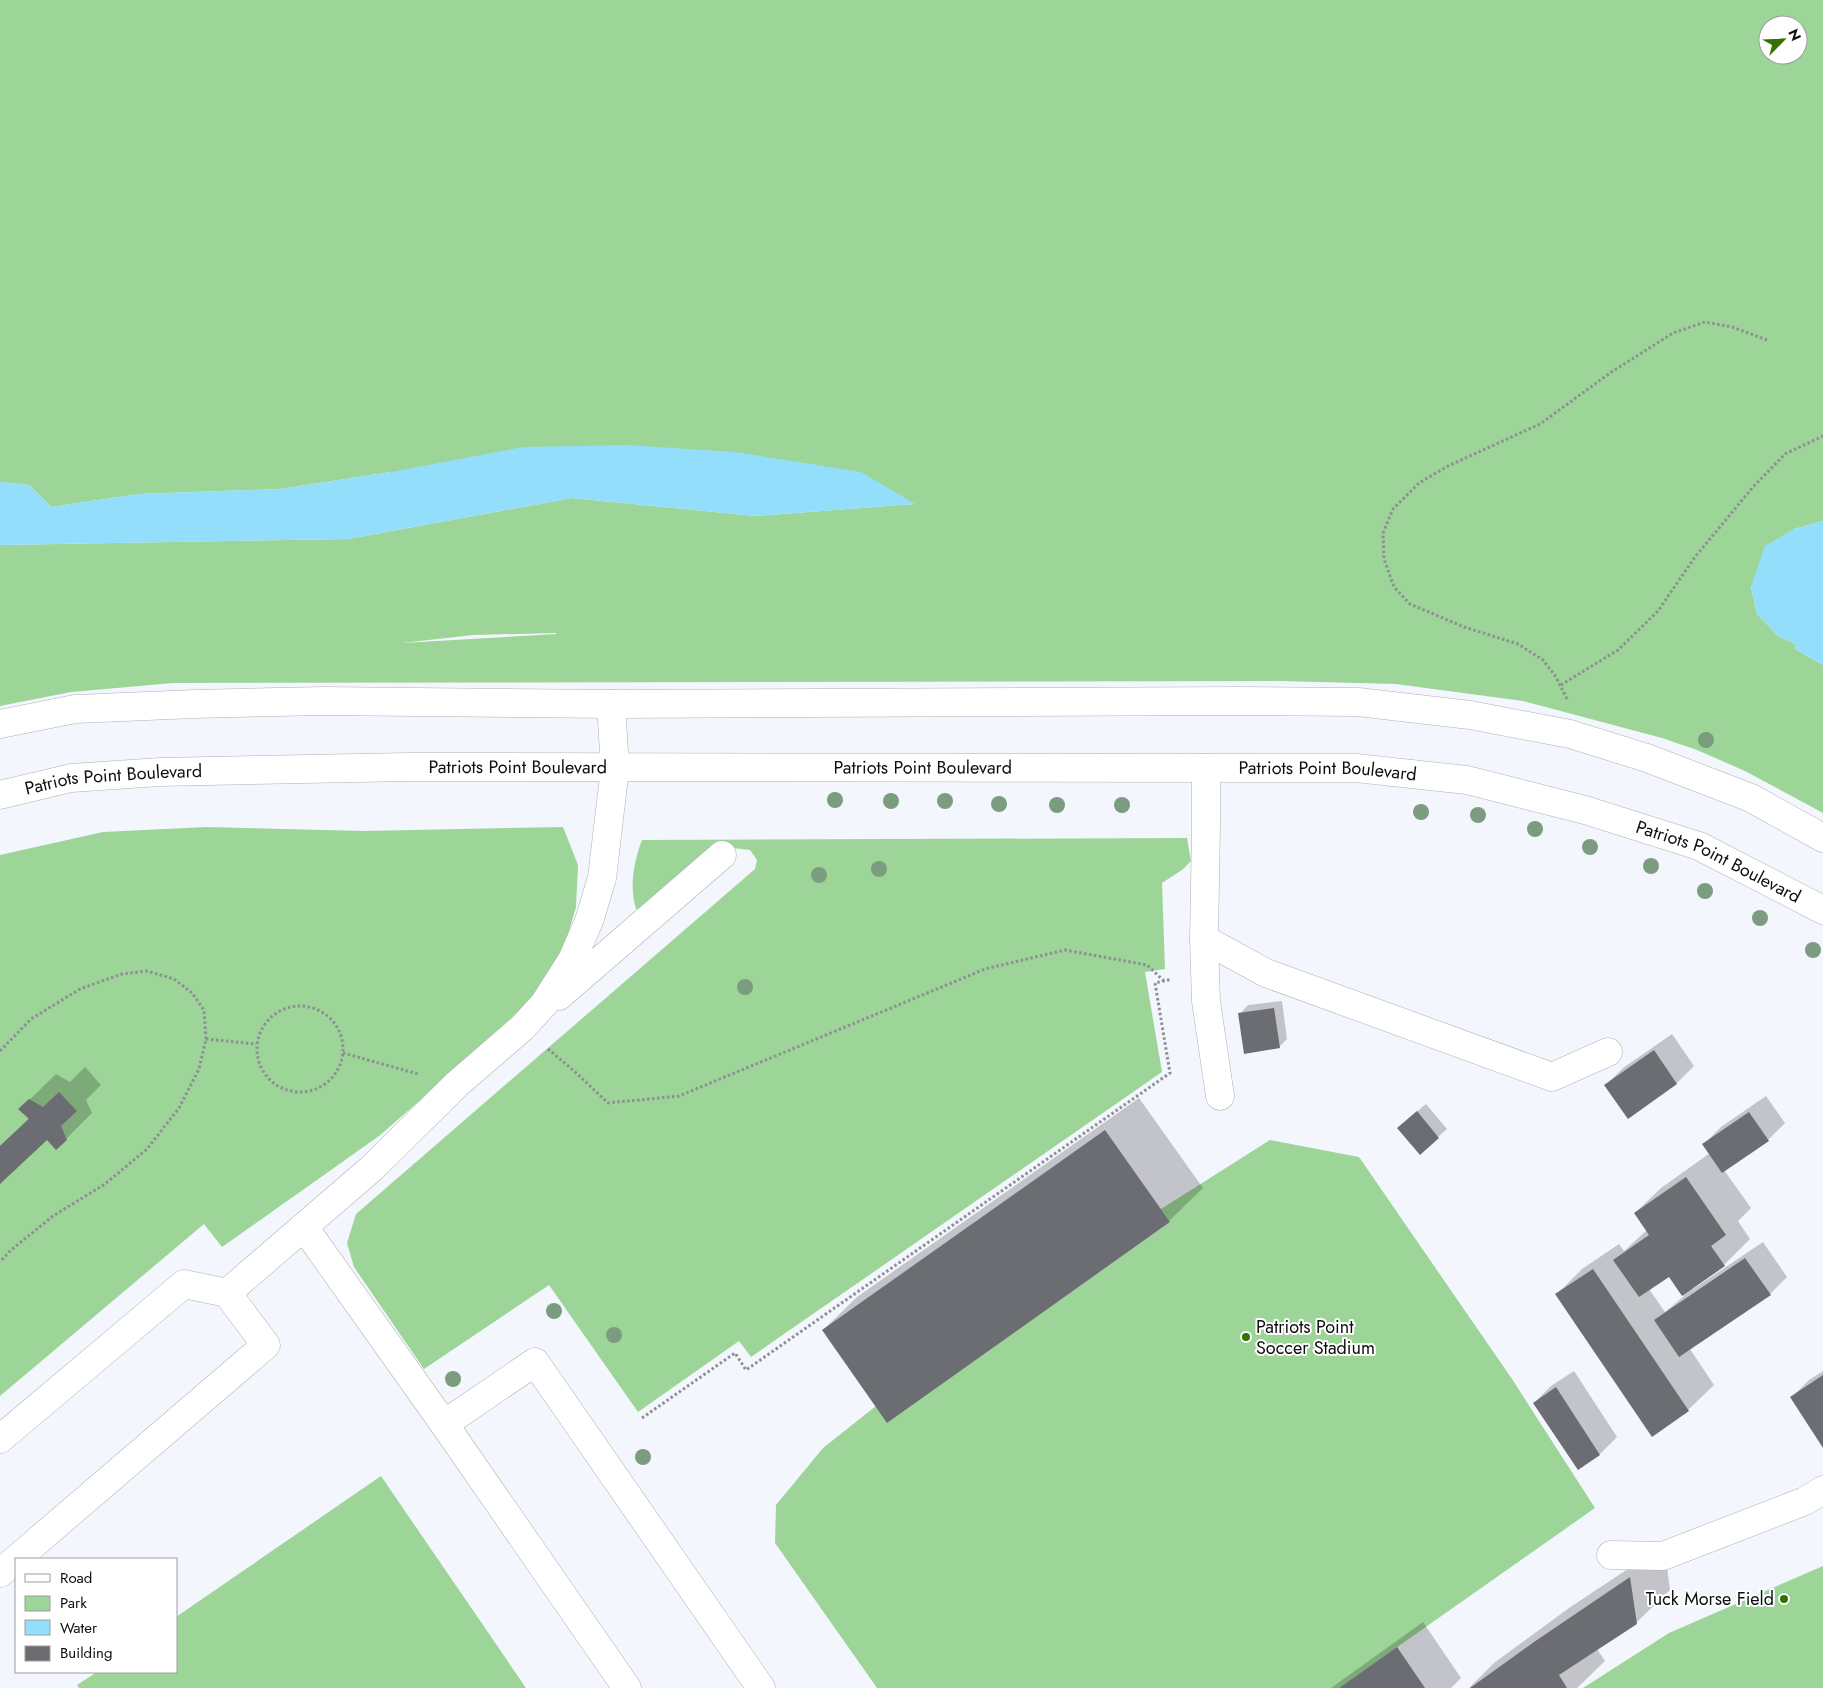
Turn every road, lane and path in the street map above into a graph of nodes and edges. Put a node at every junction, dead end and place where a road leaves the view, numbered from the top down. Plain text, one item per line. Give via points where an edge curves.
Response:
1 (1767, 340) dead end
2 (1823, 436) edge
3 (1561, 685) junction
4 (611, 704) junction
5 (0, 724) edge
6 (1570, 734) junction
7 (615, 768) junction
8 (1206, 768) junction
9 (0, 795) edge
10 (1823, 838) edge
11 (722, 855) dead end
12 (1823, 910) edge
13 (1204, 939) junction
14 (1204, 973) junction
15 (1164, 981) junction
16 (522, 1028) junction
17 (206, 1039) junction
18 (256, 1044) junction
19 (0, 1051) edge
20 (1608, 1052) dead end
21 (343, 1053) junction
22 (457, 1084) junction
23 (1220, 1096) dead end
24 (304, 1227) junction
25 (0, 1262) edge
26 (227, 1293) junction
27 (642, 1418) dead end
28 (444, 1424) junction
29 (0, 1440) edge
30 (1823, 1490) edge
31 (1611, 1555) dead end
32 (18, 1558) edge
33 (15, 1560) edge
34 (0, 1573) edge
35 (627, 1688) edge
36 (761, 1688) edge

1 - 3 path via 1705,322 1673,333 1610,373 1540,424 1448,466 1419,483 1393,509 1383,533 1384,559 1394,588 1410,604 1464,627 1518,644 1543,660
2 - 3 path via 1785,454 1752,486 1695,557 1658,611 1625,644
3 - 6 path via 1569,702
4 - 5 street via 333,701 195,704 75,709
4 - 6 street via 1358,702 1470,715
4 - 7 street
6 - 10 street via 1647,758 1751,798
7 - 8 street, Patriots Point Boulevard
7 - 9 street, Patriots Point Boulevard via 160,772 71,778
7 - 16 street via 602,878 589,921 572,960 544,1004
8 - 12 street, Patriots Point Boulevard via 1356,768 1467,780 1585,810 1699,846
8 - 13 street
11 - 16 street
13 - 14 street
13 - 20 street via 1266,972 1552,1077
14 - 15 path
14 - 23 street
15 - 16 path via 1147,965 1065,950 985,969 680,1096 608,1103
15 - 27 path via 1155,982 1170,1073 746,1370 735,1353
16 - 22 street
17 - 18 path
17 - 19 path via 204,1010 192,993 174,978 147,971 122,974 80,989 31,1019
17 - 25 path via 199,1069 179,1108 147,1150 106,1184 53,1216
18 - 21 path via 261,1029 275,1012 302,1005 320,1010 332,1020 342,1038
18 - 21 path via 257,1058 263,1071 273,1083 290,1091 320,1088 337,1071
21 - 22 path
22 - 24 street via 372,1168
24 - 26 street
24 - 28 street
26 - 29 street via 184,1284
26 - 32 street via 266,1345
28 - 35 street
28 - 36 street via 535,1362
30 - 31 street via 1805,1501 1663,1556
33 - 34 street

